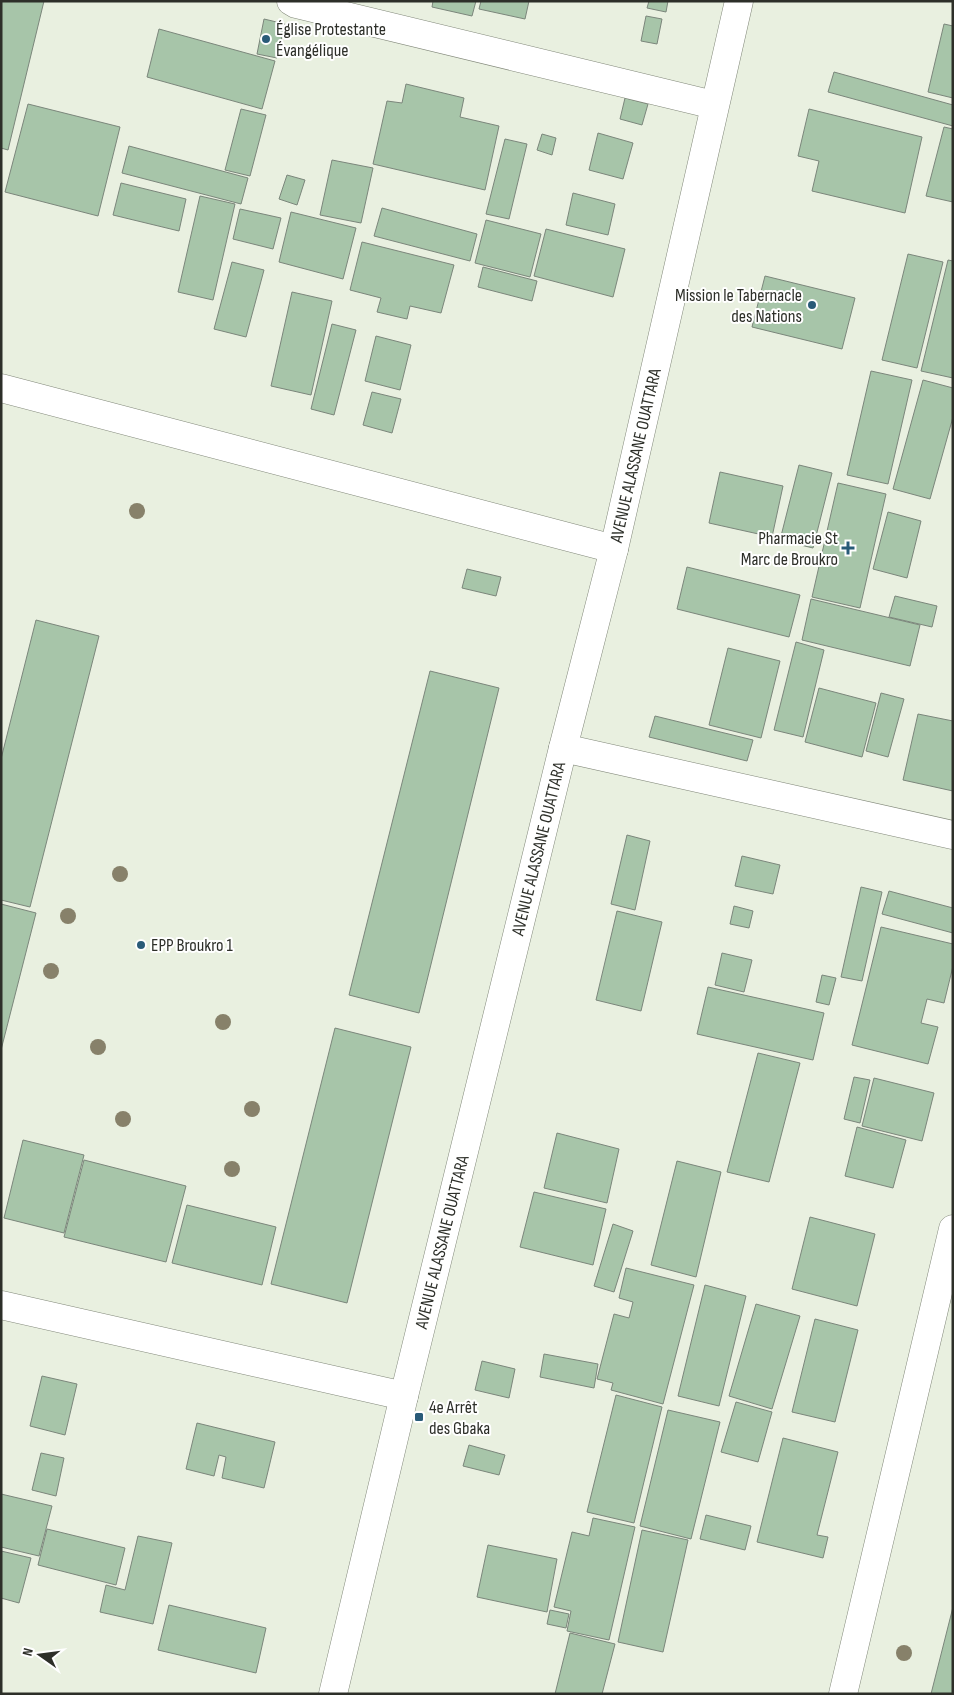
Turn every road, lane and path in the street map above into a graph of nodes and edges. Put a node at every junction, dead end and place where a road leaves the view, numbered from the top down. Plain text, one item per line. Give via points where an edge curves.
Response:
1 (291, 1) edge
2 (739, 1) edge
3 (714, 105) junction
4 (1, 388) edge
5 (614, 549) junction
6 (563, 748) junction
7 (953, 835) edge
8 (953, 1229) edge
9 (1, 1306) edge
10 (942, 1320) edge
11 (404, 1396) junction
12 (333, 1694) edge
13 (843, 1694) edge

1 - 3 street
2 - 3 street, AVENUE ALASSANE OUATTARA
3 - 5 street, AVENUE ALASSANE OUATTARA
4 - 5 street
5 - 6 street, AVENUE ALASSANE OUATTARA
6 - 7 street
6 - 11 street, AVENUE ALASSANE OUATTARA
8 - 10 street
9 - 11 street
10 - 13 street
11 - 12 street, AVENUE ALASSANE OUATTARA

